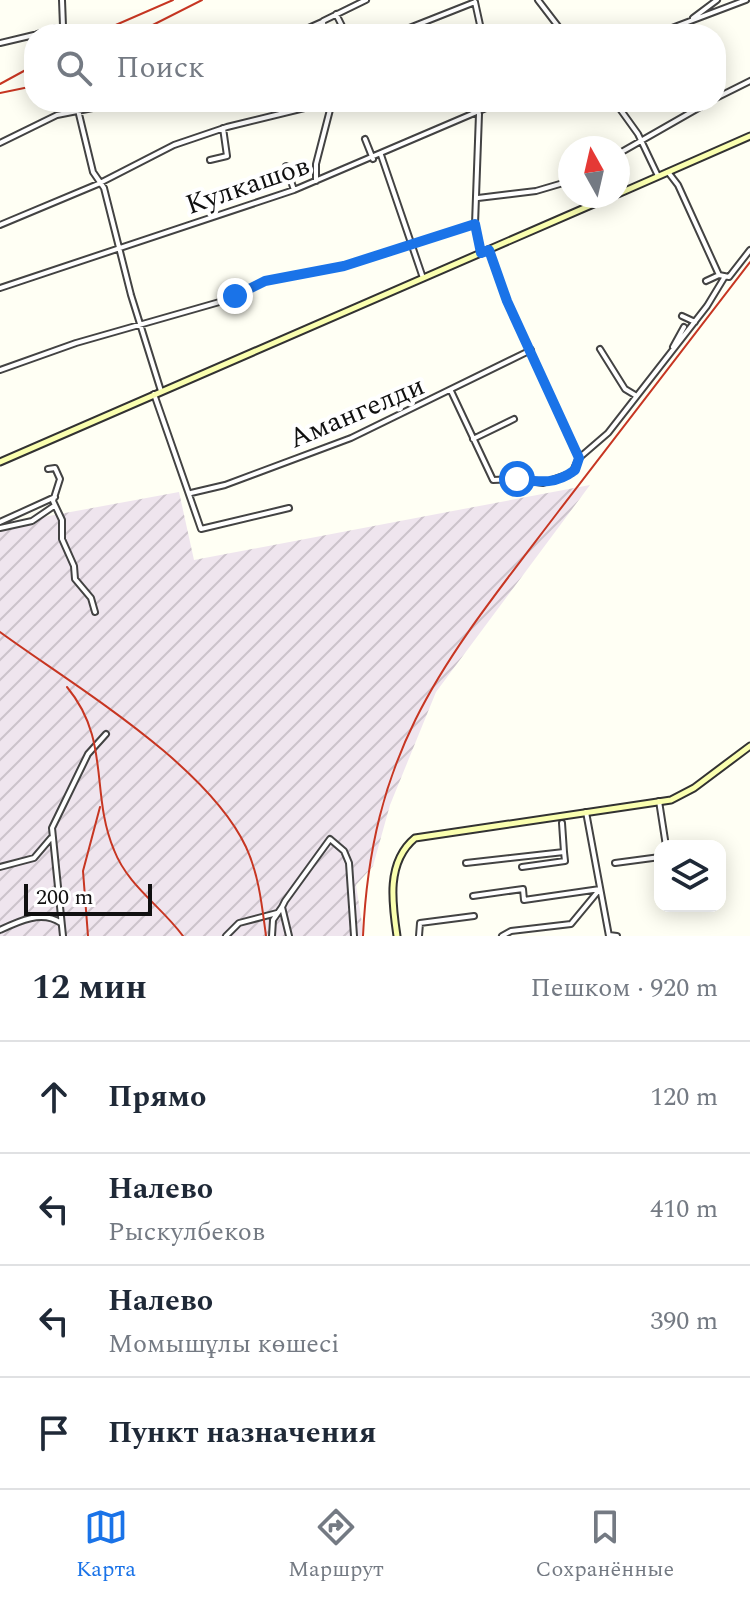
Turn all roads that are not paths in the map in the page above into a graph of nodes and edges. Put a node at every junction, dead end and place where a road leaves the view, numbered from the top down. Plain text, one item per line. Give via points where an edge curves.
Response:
1 (62, 0) edge
2 (366, 0) edge
3 (538, 0) edge
4 (717, 0) edge
5 (746, 0) edge
6 (474, 1) edge
7 (336, 14) junction
8 (691, 19) junction
9 (322, 22) joint
10 (63, 24) edge
11 (318, 24) edge
12 (341, 24) edge
13 (418, 24) edge
14 (480, 24) edge
15 (556, 24) edge
16 (679, 24) edge
17 (24, 37) edge
18 (0, 43) edge
19 (750, 81) edge
20 (726, 93) edge
21 (72, 112) edge
22 (80, 112) edge
23 (289, 112) edge
24 (329, 112) edge
25 (478, 112) edge
26 (482, 112) edge
27 (622, 112) edge
28 (691, 112) edge
29 (223, 128) junction
30 (750, 136) edge
31 (365, 139) dead end
32 (641, 140) junction
33 (0, 143) edge
34 (630, 147) edge
35 (381, 155) junction
36 (373, 159) junction
37 (210, 160) dead end
38 (286, 166) dead end
39 (668, 172) junction
40 (658, 176) junction
41 (316, 182) junction
42 (98, 184) junction
43 (558, 185) edge
44 (630, 189) edge
45 (294, 190) junction
46 (478, 198) junction
47 (585, 208) edge
48 (475, 224) junction
49 (0, 225) edge
50 (413, 245) junction
51 (121, 247) junction
52 (489, 250) junction
53 (750, 250) edge
54 (481, 253) junction
55 (721, 277) junction
56 (423, 278) junction
57 (706, 281) dead end
58 (0, 288) edge
59 (682, 316) dead end
60 (695, 322) junction
61 (139, 324) junction
62 (684, 327) dead end
63 (600, 349) dead end
64 (531, 350) junction
65 (673, 350) junction
66 (0, 370) edge
67 (161, 391) junction
68 (451, 391) junction
69 (154, 394) junction
70 (635, 395) junction
71 (514, 419) dead end
72 (473, 439) junction
73 (579, 458) junction
74 (0, 462) edge
75 (48, 469) dead end
76 (191, 493) junction
77 (55, 497) junction
78 (54, 506) junction
79 (289, 508) dead end
80 (0, 522) edge
81 (0, 528) edge
82 (95, 612) dead end
83 (106, 734) dead end
84 (750, 746) edge
85 (659, 801) junction
86 (586, 812) junction
87 (562, 823) dead end
88 (52, 837) junction
89 (665, 840) edge
90 (564, 852) junction
91 (654, 858) edge
92 (466, 863) dead end
93 (615, 863) dead end
94 (0, 867) edge
95 (522, 867) dead end
96 (600, 889) junction
97 (473, 896) dead end
98 (282, 907) junction
99 (277, 913) junction
100 (474, 916) dead end
101 (61, 923) junction
102 (0, 930) edge
103 (63, 936) edge
104 (226, 936) edge
105 (272, 936) edge
106 (289, 936) edge
107 (354, 936) edge
108 (397, 936) edge
109 (419, 936) edge
110 (502, 936) edge
111 (609, 936) edge
112 (617, 936) edge

1 - 10 street
2 - 7 street
3 - 15 street
4 - 8 street
5 - 8 street
6 - 13 street
6 - 14 street
7 - 9 street
7 - 12 street
8 - 16 street
9 - 11 street
17 - 18 street
19 - 20 street
21 - 33 street
22 - 42 street
23 - 29 street
24 - 41 street
25 - 35 street, Кулкашов
26 - 46 street
27 - 32 street
28 - 32 street
29 - 37 street via 227,156
29 - 42 street via 152,155
30 - 39 street
31 - 36 street
32 - 34 street
32 - 40 street
35 - 36 street, Кулкашов
35 - 50 street
36 - 41 street, Кулкашов
38 - 45 street
39 - 40 street
39 - 55 street
40 - 44 street
41 - 45 street, Кулкашов
42 - 49 street
42 - 51 street via 104,188
43 - 46 street
45 - 51 street, Кулкашов
46 - 48 street
47 - 52 street
48 - 50 street
48 - 54 street
50 - 56 street
50 - 61 street via 344,266 265,281 223,301
51 - 58 street, Кулкашов
51 - 61 street
52 - 54 street
52 - 64 street
53 - 55 street
54 - 56 street
55 - 57 street
55 - 60 street
56 - 67 street
59 - 60 street
60 - 65 street
61 - 66 street
61 - 67 street
62 - 65 street
63 - 70 street via 625,389
64 - 68 street, Амангелди
64 - 73 street
65 - 70 street
67 - 69 street
68 - 72 street
68 - 76 street, Амангелди via 322,450
69 - 74 street
69 - 76 street
70 - 73 street via 608,433
71 - 72 street
72 - 73 street via 490,478 499,482 548,483 572,473
75 - 77 street via 55,468 60,479
76 - 79 street via 199,528
77 - 78 street
77 - 80 street
78 - 81 street via 32,521
78 - 82 street via 75,579
83 - 88 street via 88,754
84 - 85 street via 685,794
85 - 86 street
85 - 89 street
86 - 96 street
86 - 108 street via 415,838 393,881
87 - 90 street
88 - 94 street via 34,858
88 - 101 street
90 - 92 street
90 - 95 street via 565,861
91 - 93 street
96 - 97 street via 524,900 523,889
96 - 110 street via 571,924
96 - 111 street
98 - 99 street
98 - 106 street
98 - 107 street via 330,839 349,863
99 - 104 street via 239,923
99 - 105 street
100 - 109 street via 420,923
101 - 102 street via 45,916
101 - 103 street
111 - 112 street

